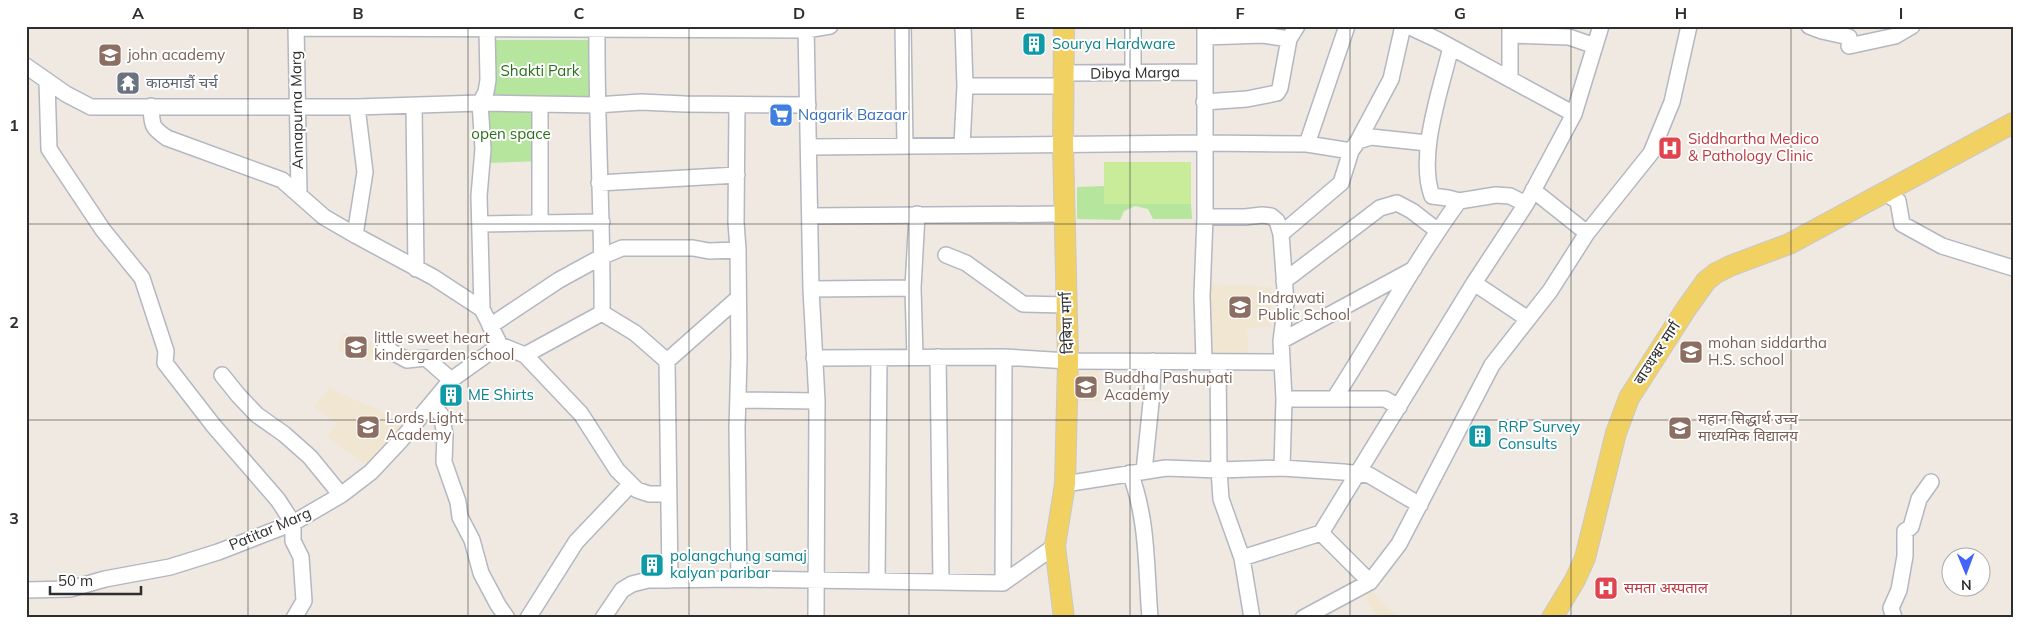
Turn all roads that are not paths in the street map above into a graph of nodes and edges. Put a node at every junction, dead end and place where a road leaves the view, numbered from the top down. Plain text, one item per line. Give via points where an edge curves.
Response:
1 (830, 26) edge
2 (903, 26) edge
3 (963, 26) edge
4 (1064, 26) edge
5 (1133, 26) edge
6 (1347, 26) edge
7 (1403, 26) edge
8 (1408, 26) edge
9 (1602, 26) edge
10 (1689, 26) edge
11 (1810, 26) edge
12 (1912, 26) edge
13 (296, 27) edge
14 (372, 27) edge
15 (449, 28) edge
16 (524, 28) edge
17 (597, 28) edge
18 (806, 28) edge
19 (487, 29) junction
20 (1510, 30) edge
21 (1205, 32) edge
22 (1293, 33) edge
23 (1442, 38) edge
24 (1595, 46) junction
25 (26, 66) edge
26 (1133, 72) junction
27 (1205, 72) junction
28 (1510, 79) junction
29 (1064, 80) junction
30 (47, 81) junction
31 (965, 86) junction
32 (1204, 102) junction
33 (480, 103) junction
34 (540, 105) junction
35 (596, 105) junction
36 (737, 105) junction
37 (808, 105) junction
38 (151, 106) junction
39 (414, 106) junction
40 (296, 107) junction
41 (357, 108) junction
42 (1574, 114) junction
43 (2013, 124) edge
44 (1204, 143) junction
45 (1307, 144) junction
46 (1428, 144) junction
47 (962, 145) junction
48 (1063, 145) junction
49 (905, 146) junction
50 (1355, 146) junction
51 (809, 147) junction
52 (737, 175) junction
53 (599, 182) junction
54 (1533, 190) junction
55 (299, 193) junction
56 (1885, 193) junction
57 (1459, 202) junction
58 (1526, 204) junction
59 (917, 214) junction
60 (1064, 214) junction
61 (810, 216) junction
62 (1205, 217) junction
63 (602, 222) junction
64 (540, 223) junction
65 (480, 224) junction
66 (1438, 231) junction
67 (1587, 232) junction
68 (1281, 234) junction
69 (354, 235) junction
70 (738, 250) junction
71 (946, 255) dead end
72 (603, 256) junction
73 (416, 268) junction
74 (2013, 268) edge
75 (1414, 269) junction
76 (1284, 281) junction
77 (1474, 283) junction
78 (913, 288) junction
79 (811, 289) junction
80 (738, 299) junction
81 (1066, 305) junction
82 (482, 309) junction
83 (602, 313) junction
84 (1528, 319) junction
85 (490, 326) junction
86 (1281, 341) junction
87 (500, 345) junction
88 (385, 348) dead end
89 (525, 355) junction
90 (938, 356) junction
91 (915, 357) junction
92 (1004, 357) junction
93 (814, 358) junction
94 (879, 358) junction
95 (667, 361) junction
96 (1068, 361) junction
97 (1153, 361) junction
98 (1211, 362) junction
99 (1281, 362) junction
100 (222, 375) dead end
101 (451, 380) junction
102 (1284, 399) junction
103 (1334, 399) junction
104 (739, 400) junction
105 (817, 401) junction
106 (432, 404) junction
107 (1399, 407) junction
108 (1282, 468) junction
109 (1219, 470) junction
110 (1137, 472) junction
111 (1358, 473) junction
112 (1931, 482) dead end
113 (631, 484) junction
114 (1065, 484) junction
115 (668, 494) junction
116 (341, 495) junction
117 (1420, 505) junction
118 (293, 523) junction
119 (1321, 533) junction
120 (1055, 546) junction
121 (1242, 558) junction
122 (670, 580) junction
123 (739, 580) junction
124 (817, 580) junction
125 (877, 581) junction
126 (941, 582) junction
127 (1370, 582) junction
128 (1003, 583) junction
129 (26, 590) edge
130 (294, 618) edge
131 (507, 618) edge
132 (528, 618) edge
133 (603, 618) edge
134 (816, 618) edge
135 (1064, 618) edge
136 (1150, 618) edge
137 (1252, 618) edge
138 (1303, 618) edge
139 (1552, 618) edge
140 (1894, 618) edge

1 - 18 street
2 - 49 street
3 - 31 street
4 - 29 main road, दिबिया मार्ग
5 - 26 street
6 - 45 street
7 - 50 street via 1391,79
8 - 23 street
9 - 24 street
10 - 67 street via 1672,102 1651,153
11 - 12 street via 1849,42 1894,36
13 - 14 street
13 - 40 street, Annapurna Marg
14 - 15 street
15 - 19 street
16 - 17 street
16 - 19 street
17 - 18 street
17 - 35 street
18 - 37 street
19 - 33 street via 488,80
20 - 24 street via 1569,37
20 - 28 street
21 - 22 street
21 - 27 street
22 - 32 street via 1277,93
23 - 28 street
23 - 46 street
24 - 42 street
25 - 30 street
26 - 27 street, Dibya Marga
26 - 29 street, Dibya Marga
27 - 32 street
28 - 42 street
29 - 31 street, Dibya Marga
29 - 48 main road, दिबिया मार्ग
30 - 38 street via 91,107
30 - 118 street via 49,149 103,230 142,278 166,351 165,363 278,500
31 - 47 street
32 - 44 street
33 - 34 street
33 - 39 street
33 - 65 street via 483,149
34 - 35 street
34 - 64 street
35 - 36 street via 641,102
35 - 53 street
36 - 37 street
36 - 52 street
37 - 51 street
38 - 40 street
38 - 55 street via 154,129 167,138 282,180
39 - 41 street
39 - 73 street
40 - 41 street
40 - 55 street, Annapurna Marg
41 - 69 street via 365,172
42 - 54 street
43 - 56 main road, बाउधश्वर मार्ग
44 - 45 street
44 - 48 street
44 - 62 street
45 - 50 street
46 - 50 street via 1371,137
46 - 57 street via 1432,196
47 - 48 street
47 - 49 street
48 - 60 main road, दिबिया मार्ग
49 - 51 street
50 - 68 street via 1341,183
51 - 61 street
52 - 53 street
52 - 70 street
53 - 63 street
54 - 58 street
54 - 67 street
55 - 69 street via 324,217
56 - 74 street via 1898,201 1902,224 1942,246
56 - 139 main road, बाउधश्वर मार्ग via 1789,244 1730,266 1706,281 1629,398 1616,433 1585,558
57 - 58 street via 1496,195 1510,196
57 - 66 street
58 - 77 street
59 - 60 street
59 - 61 street
59 - 78 street
60 - 81 main road, दिबिया मार्ग
61 - 79 street
62 - 68 street via 1272,216
62 - 98 street via 1202,296
63 - 64 street
63 - 72 street
64 - 65 street
65 - 82 street
66 - 75 street
66 - 76 street via 1397,202 1380,208
67 - 84 street
68 - 76 street
69 - 73 street
70 - 72 street via 622,248
70 - 80 street
71 - 81 street via 966,263 1023,304
72 - 83 street
72 - 85 street via 558,280
73 - 82 street
75 - 86 street
75 - 103 street
76 - 86 street via 1286,303
77 - 84 street
77 - 107 street
78 - 79 street
78 - 91 street
79 - 93 street
80 - 95 street
80 - 104 street
81 - 96 main road, दिबिया मार्ग
82 - 85 street
83 - 89 street
83 - 95 street via 635,332
84 - 117 street via 1492,365
85 - 87 street
86 - 99 street
87 - 89 street
87 - 101 street, Patitar Marg
88 - 101 street via 407,360 426,358
89 - 113 street via 581,414 617,470
90 - 91 street
90 - 92 street
90 - 126 street
91 - 94 street
92 - 96 street
92 - 128 street
93 - 94 street
93 - 105 street
94 - 125 street
95 - 115 street
96 - 97 street
96 - 114 main road, दिबिया मार्ग
97 - 98 street
97 - 110 street via 1152,393
98 - 99 street
98 - 109 street
99 - 102 street
100 - 116 street via 257,415 310,457
101 - 106 street, Patitar Marg
102 - 103 street
102 - 108 street
103 - 107 street via 1385,399
104 - 105 street
104 - 123 street
105 - 124 street
106 - 116 street, Patitar Marg via 371,472
106 - 131 street via 443,425 444,462 460,517 472,540 481,573
107 - 111 street
108 - 109 street
108 - 111 street
109 - 110 street via 1166,468
109 - 121 street via 1221,499
110 - 114 street
110 - 136 street
111 - 117 street via 1369,475
111 - 119 street
112 - 140 street via 1919,499 1911,527 1905,531 1905,556 1899,590 1891,608
113 - 115 street via 648,494
113 - 132 street via 576,542
114 - 120 main road, दिबिया मार्ग
115 - 122 street
116 - 118 street, Patitar Marg
117 - 127 street via 1399,544
118 - 129 street, Patitar Marg via 170,567 70,589
118 - 130 street via 293,541 300,557 304,601
119 - 121 street
119 - 127 street
120 - 128 street
120 - 135 main road, दिबिया मार्ग
121 - 137 street
122 - 123 street
122 - 133 street via 632,584 622,590
123 - 124 street
124 - 125 street
124 - 134 street
125 - 126 street
126 - 128 street
127 - 138 street

